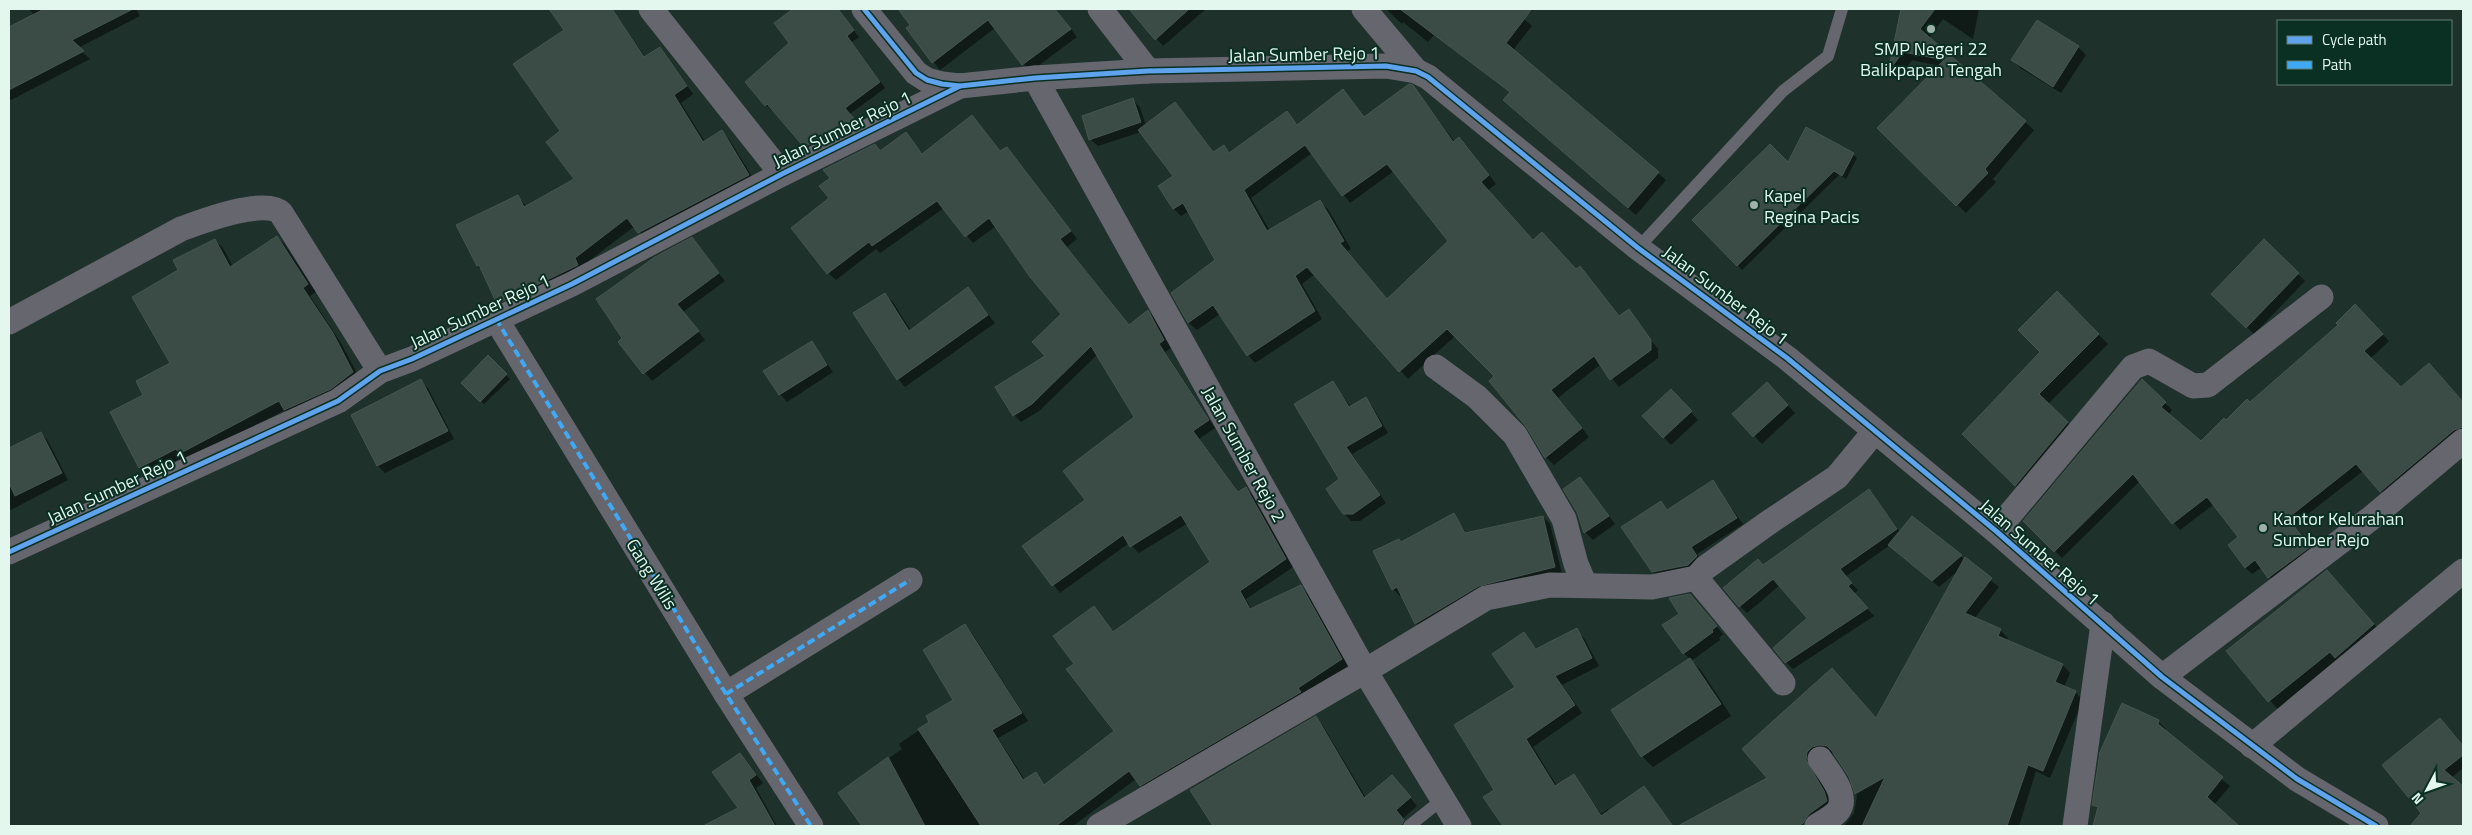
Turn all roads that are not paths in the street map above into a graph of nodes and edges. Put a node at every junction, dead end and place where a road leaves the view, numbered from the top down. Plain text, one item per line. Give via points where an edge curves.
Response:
1 (651, 9) edge
2 (864, 9) edge
3 (1100, 9) edge
4 (1364, 9) edge
5 (1842, 9) edge
6 (1148, 71) junction
7 (1416, 71) junction
8 (1035, 78) junction
9 (960, 86) junction
10 (782, 174) junction
11 (1638, 248) junction
12 (2320, 297) dead end
13 (496, 319) junction
14 (9, 322) edge
15 (1436, 367) dead end
16 (380, 371) junction
17 (1875, 431) junction
18 (2463, 441) edge
19 (1996, 531) junction
20 (9, 552) edge
21 (2463, 571) edge
22 (1696, 578) junction
23 (910, 580) dead end
24 (1585, 585) junction
25 (2103, 624) junction
26 (1365, 672) junction
27 (2162, 676) junction
28 (1782, 683) dead end
29 (726, 694) junction
30 (2252, 746) junction
31 (1820, 759) dead end
32 (1443, 799) junction
33 (811, 826) edge
34 (1099, 826) edge
35 (1409, 826) edge
36 (1460, 826) edge
37 (1817, 826) edge
38 (2075, 826) edge
39 (2376, 826) edge

1 - 10 street
2 - 9 street, Jalan Sumber Rejo 1 via 916,73 927,80
3 - 6 street
4 - 7 street
5 - 11 lane via 1828,56 1783,91
6 - 7 street, Jalan Sumber Rejo 1 via 1386,66
6 - 8 street, Jalan Sumber Rejo 1
7 - 11 street, Jalan Sumber Rejo 1 via 1436,83
8 - 9 street, Jalan Sumber Rejo 1
8 - 26 street, Jalan Sumber Rejo 2
9 - 10 street, Jalan Sumber Rejo 1
10 - 13 street, Jalan Sumber Rejo 1 via 572,284
11 - 17 street, Jalan Sumber Rejo 1 via 1787,358
12 - 19 street via 2208,385 2193,386 2149,361 2133,367
13 - 16 street, Jalan Sumber Rejo 1
13 - 29 street, Gang Wilis
14 - 16 street via 181,229 209,218 267,207 281,213
15 - 24 street via 1477,397 1515,435 1564,519
16 - 20 street, Jalan Sumber Rejo 1 via 338,401
17 - 19 street, Jalan Sumber Rejo 1
17 - 22 street via 1838,477 1768,523
18 - 27 street via 2370,519
19 - 25 street, Jalan Sumber Rejo 1
21 - 30 street
22 - 24 street via 1652,587
22 - 28 street
23 - 29 street
24 - 26 street via 1550,585 1486,598
25 - 27 street, Jalan Sumber Rejo 1
25 - 38 street
26 - 32 street, Jalan Sumber Rejo 2
26 - 34 street
27 - 30 street, Jalan Sumber Rejo 1
29 - 33 street, Gang Wilis
30 - 39 street, Jalan Sumber Rejo 1 via 2297,779
31 - 37 street via 1842,802 1834,814
32 - 35 lane
32 - 36 street, Jalan Sumber Rejo 2

